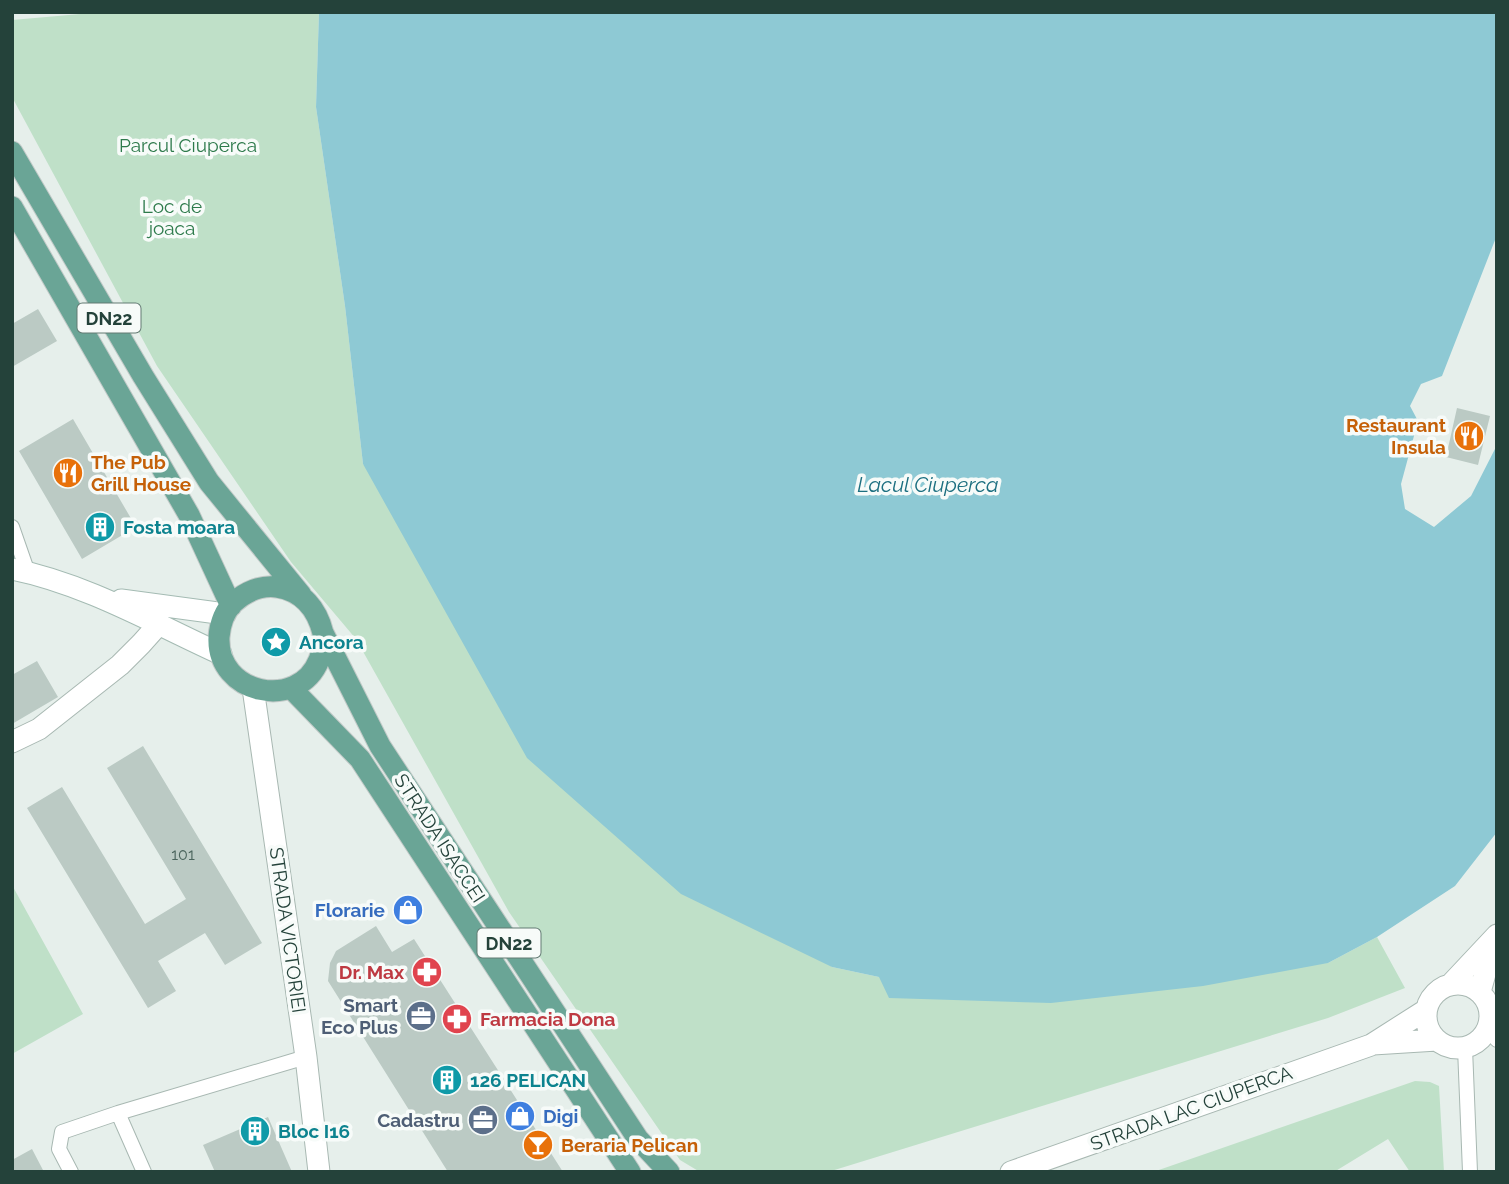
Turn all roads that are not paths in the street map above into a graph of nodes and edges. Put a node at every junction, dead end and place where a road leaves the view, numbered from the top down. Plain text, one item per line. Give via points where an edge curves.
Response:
1 (12, 152) edge
2 (12, 207) edge
3 (12, 527) edge
4 (20, 571) edge
5 (102, 598) junction
6 (305, 599) junction
7 (228, 610) junction
8 (158, 625) junction
9 (323, 633) junction
10 (221, 654) junction
11 (253, 688) junction
12 (290, 688) junction
13 (12, 742) edge
14 (1496, 935) edge
15 (1451, 984) junction
16 (1480, 992) junction
17 (1426, 1010) junction
18 (1492, 1034) edge
19 (1437, 1040) junction
20 (1371, 1045) junction
21 (1465, 1048) junction
22 (306, 1057) junction
23 (117, 1113) junction
24 (71, 1172) edge
25 (144, 1172) edge
26 (319, 1172) edge
27 (630, 1172) edge
28 (669, 1172) edge
29 (1011, 1172) edge
30 (1470, 1172) edge

1 - 6 main road, STRADA ISACCEI / DN22 via 209,482
2 - 7 main road, DN22 via 189,515
3 - 4 lane
4 - 5 street
5 - 7 street
5 - 8 street
6 - 7 main road via 275,586 258,588 243,594
6 - 9 main road, STRADA ISACCEI / DN22
7 - 10 main road via 220,627
8 - 10 street
8 - 13 street via 120,665 39,729
9 - 12 main road via 323,647 312,672
9 - 28 main road, STRADA ISACCEI / DN22 via 380,746 638,1139
10 - 11 main road via 233,675
11 - 12 main road
11 - 22 street, STRADA VICTORIEI
12 - 27 main road, STRADA ISACCEI / DN22 via 360,759
14 - 15 street
14 - 16 street
15 - 16 street via 1462,983
15 - 17 street via 1435,993
16 - 18 street via 1491,1013
17 - 19 street via 1426,1021
17 - 20 street, STRADA LAC CIUPERCA
18 - 21 street
19 - 20 street, STRADA LAC CIUPERCA
19 - 21 street via 1445,1046
20 - 29 street, STRADA LAC CIUPERCA
21 - 30 lane
22 - 23 lane
22 - 26 street, STRADA VICTORIEI
23 - 24 lane via 62,1132 58,1149
23 - 25 lane

